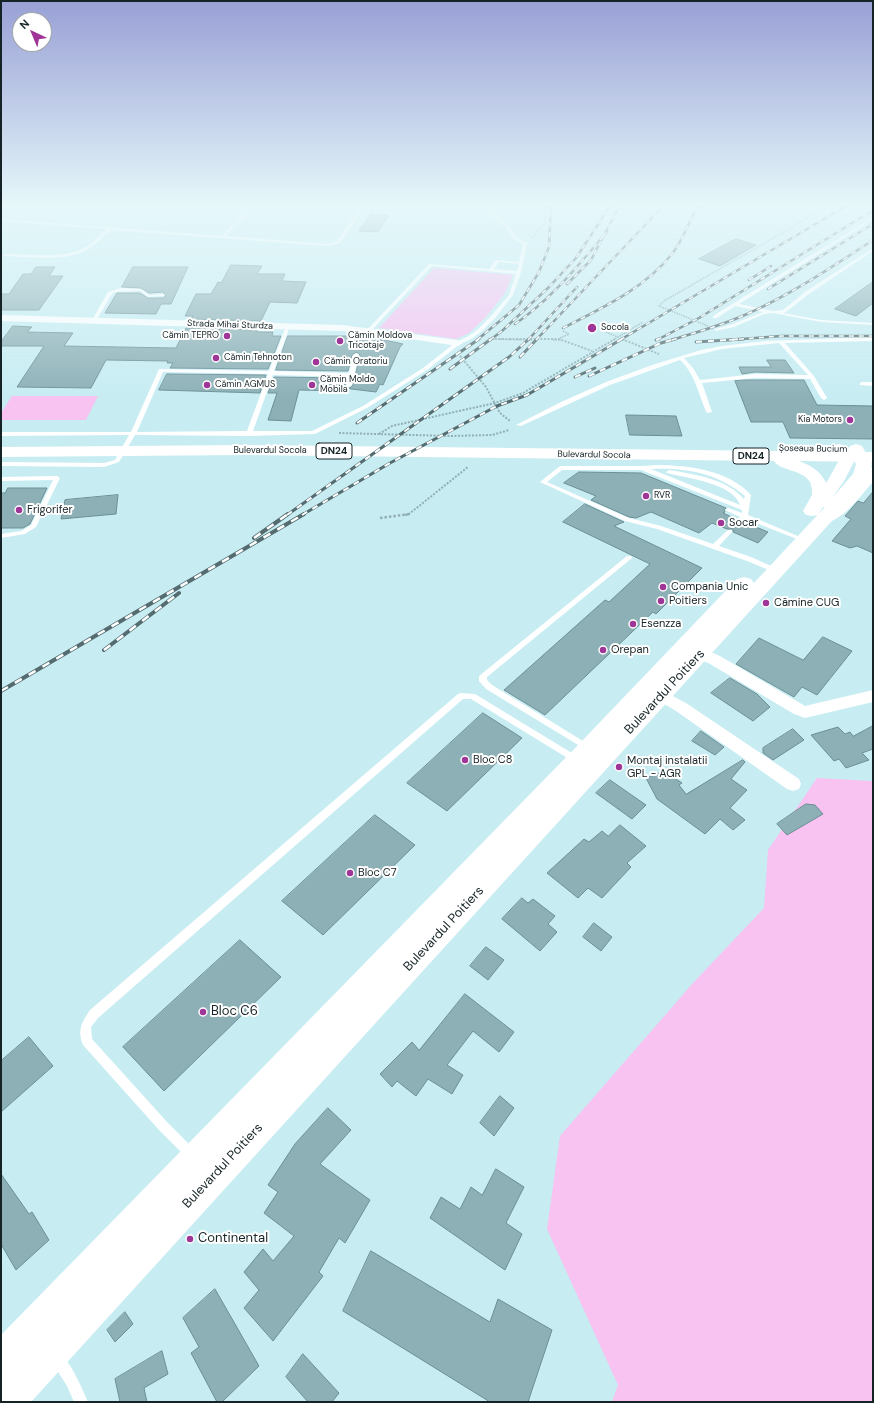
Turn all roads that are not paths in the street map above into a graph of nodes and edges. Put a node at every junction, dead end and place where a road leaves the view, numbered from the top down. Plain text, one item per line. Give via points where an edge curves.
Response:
1 (428, 268) edge
2 (472, 268) edge
3 (520, 268) edge
4 (793, 268) edge
5 (844, 268) edge
6 (490, 270) joint
7 (519, 273) junction
8 (163, 296) dead end
9 (735, 305) junction
10 (775, 312) junction
11 (714, 317) dead end
12 (1, 318) edge
13 (94, 320) junction
14 (873, 324) edge
15 (288, 326) junction
16 (369, 330) junction
17 (717, 330) road end
18 (873, 340) edge
19 (781, 342) junction
20 (456, 346) junction
21 (356, 355) dead end
22 (681, 358) junction
23 (270, 372) junction
24 (351, 375) junction
25 (812, 376) junction
26 (698, 382) junction
27 (862, 384) dead end
28 (873, 384) edge
29 (349, 385) dead end
30 (824, 398) dead end
31 (709, 412) dead end
32 (519, 425) road end
33 (133, 434) junction
34 (249, 434) junction
35 (5, 448) edge
36 (658, 451) junction
37 (858, 453) edge
38 (751, 456) junction
39 (642, 468) junction
40 (873, 472) edge
41 (650, 477) dead end
42 (1, 479) edge
43 (728, 510) dead end
44 (635, 513) dead end
45 (744, 514) junction
46 (819, 514) junction
47 (627, 520) junction
48 (730, 531) dead end
49 (1, 536) edge
50 (797, 537) junction
51 (714, 547) junction
52 (629, 558) dead end
53 (769, 568) junction
54 (693, 649) junction
55 (661, 695) junction
56 (873, 696) edge
57 (592, 757) junction
58 (793, 784) dead end
59 (196, 1158) junction
60 (52, 1352) junction
61 (1, 1361) edge
62 (6, 1402) edge
63 (81, 1402) edge

1 - 16 lane
2 - 6 lane
3 - 7 lane
4 - 9 lane
5 - 10 lane via 784,311
6 - 7 lane
7 - 20 lane via 511,295 494,316
8 - 13 lane via 148,296 141,290 114,291
9 - 10 lane
9 - 11 lane
10 - 14 lane via 821,321
10 - 17 lane via 763,313
12 - 13 street, Strada Mihai Sturdza
13 - 15 street, Strada Mihai Sturdza
15 - 16 street, Strada Mihai Sturdza
15 - 23 lane
16 - 20 street, Strada Mihai Sturdza
18 - 19 lane
19 - 22 lane via 725,348
19 - 25 lane
20 - 34 lane via 425,369 313,434
21 - 24 lane
22 - 26 lane via 688,363
22 - 32 lane via 577,396
23 - 24 lane
23 - 33 lane via 161,370
23 - 34 lane
24 - 29 lane
25 - 26 lane via 755,376
25 - 30 lane
26 - 31 lane
27 - 28 lane
33 - 34 lane
33 - 35 lane
33 - 35 lane via 117,461 104,465
35 - 36 main road, Bulevardul Socola / DN24
36 - 37 main road, Șoseaua Bucium / DN24
36 - 38 main road, Șoseaua Bucium / DN24
37 - 38 main road, Șoseaua Bucium / DN24
37 - 46 main road, Bulevardul Poitiers via 864,464 860,475
38 - 46 main road via 797,465 810,473 818,482 821,495
39 - 45 lane
39 - 45 lane via 664,466 719,476 748,495
39 - 47 lane via 560,468 543,482
40 - 46 main road via 840,508
41 - 45 lane via 657,472 670,472 718,484 741,499
42 - 49 lane via 57,478 34,526 23,533
43 - 45 lane
44 - 47 lane
45 - 50 lane
46 - 50 main road, Bulevardul Poitiers
47 - 51 lane via 659,527
48 - 51 lane
50 - 53 main road, Bulevardul Poitiers
51 - 53 lane
52 - 57 lane via 483,676 483,681 488,687
53 - 54 main road, Bulevardul Poitiers
54 - 55 main road, Bulevardul Poitiers
54 - 56 street via 805,712
54 - 57 main road, Bulevardul Poitiers
55 - 57 main road, Bulevardul Poitiers
55 - 58 street
57 - 59 main road, Bulevardul Poitiers
57 - 59 lane via 472,696 461,696 94,1014 86,1026 87,1041 164,1127
57 - 60 main road, Bulevardul Poitiers
59 - 61 main road, Bulevardul Poitiers
60 - 62 main road, Bulevardul Poitiers
60 - 63 lane via 72,1382

